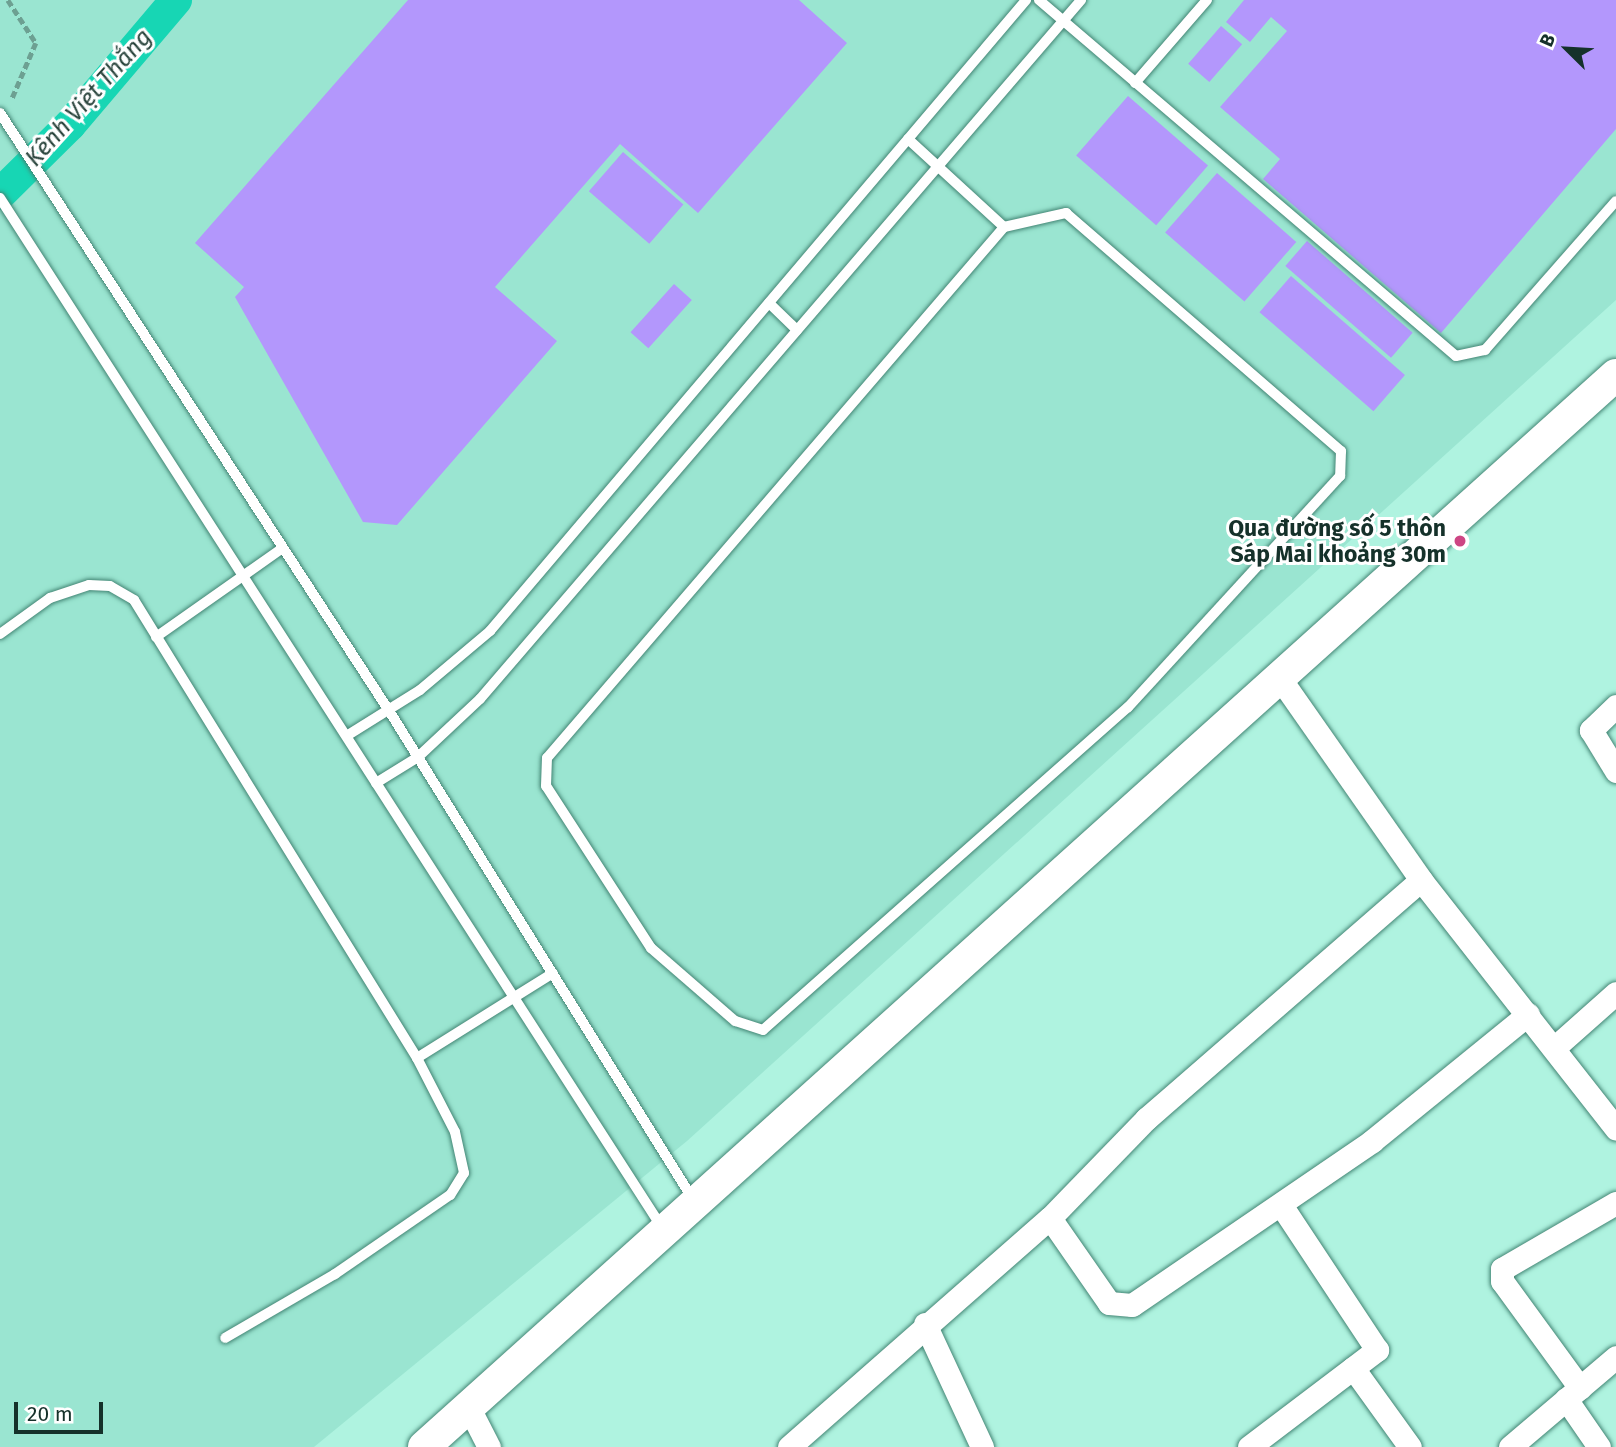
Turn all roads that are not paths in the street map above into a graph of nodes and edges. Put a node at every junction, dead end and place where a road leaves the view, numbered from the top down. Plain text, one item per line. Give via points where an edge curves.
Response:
1 (1026, 0) edge
2 (1039, 0) edge
3 (1080, 0) edge
4 (1207, 0) edge
5 (1063, 20) junction
6 (1135, 83) junction
7 (2, 116) edge
8 (908, 139) junction
9 (938, 166) junction
10 (0, 198) edge
11 (1616, 201) edge
12 (1004, 227) junction
13 (769, 303) junction
14 (797, 330) junction
15 (1616, 375) edge
16 (281, 549) junction
17 (240, 578) junction
18 (0, 634) edge
19 (156, 637) junction
20 (1279, 677) junction
21 (1616, 706) edge
22 (388, 709) junction
23 (348, 735) junction
24 (418, 758) junction
25 (1616, 771) edge
26 (376, 783) junction
27 (1422, 880) junction
28 (553, 974) junction
29 (1616, 993) edge
30 (515, 998) junction
31 (1528, 1014) junction
32 (1554, 1048) junction
33 (417, 1058) junction
34 (1616, 1129) edge
35 (696, 1203) junction
36 (1616, 1203) edge
37 (1281, 1205) junction
38 (1050, 1218) junction
39 (664, 1232) junction
40 (925, 1324) junction
41 (225, 1338) dead end
42 (1616, 1357) edge
43 (1353, 1368) junction
44 (1573, 1394) junction
45 (468, 1406) junction
46 (424, 1447) edge
47 (489, 1447) edge
48 (789, 1447) edge
49 (982, 1447) edge
50 (1249, 1447) edge
51 (1410, 1447) edge
52 (1510, 1447) edge
53 (1599, 1447) edge

1 - 8 lane
2 - 5 lane
3 - 5 lane
4 - 6 lane
5 - 6 lane
5 - 9 lane
6 - 11 lane via 1456,356 1485,350
7 - 16 lane
8 - 9 lane
8 - 13 lane
9 - 12 lane
9 - 14 lane
10 - 17 lane
12 - 12 lane via 1066,213 1341,451 1340,476 1128,707 763,1030 736,1021 651,948 546,786 547,758
13 - 14 lane
13 - 22 lane via 490,631
14 - 24 lane via 480,699
15 - 20 street
16 - 17 lane
16 - 22 lane
17 - 19 lane
17 - 23 lane
18 - 19 lane via 50,598 89,584 110,586 134,600
19 - 33 lane
20 - 27 street
20 - 35 street
21 - 25 street via 1591,730
22 - 23 lane
22 - 24 lane
23 - 26 lane
24 - 26 lane
24 - 28 lane
26 - 30 lane
27 - 31 street
27 - 38 street via 1146,1119
28 - 30 lane
28 - 35 lane
29 - 32 street
30 - 33 lane
30 - 39 lane
31 - 32 street
31 - 37 street via 1372,1141
32 - 34 street
33 - 41 lane via 455,1132 464,1173 450,1195 335,1275
35 - 39 street
36 - 44 street via 1502,1269 1502,1281
37 - 38 street via 1118,1309
37 - 43 street via 1377,1350
38 - 40 street
39 - 45 street
40 - 48 street
40 - 49 street
42 - 44 street
43 - 50 street
43 - 51 street
44 - 52 street
44 - 53 street
45 - 46 street
45 - 47 street

